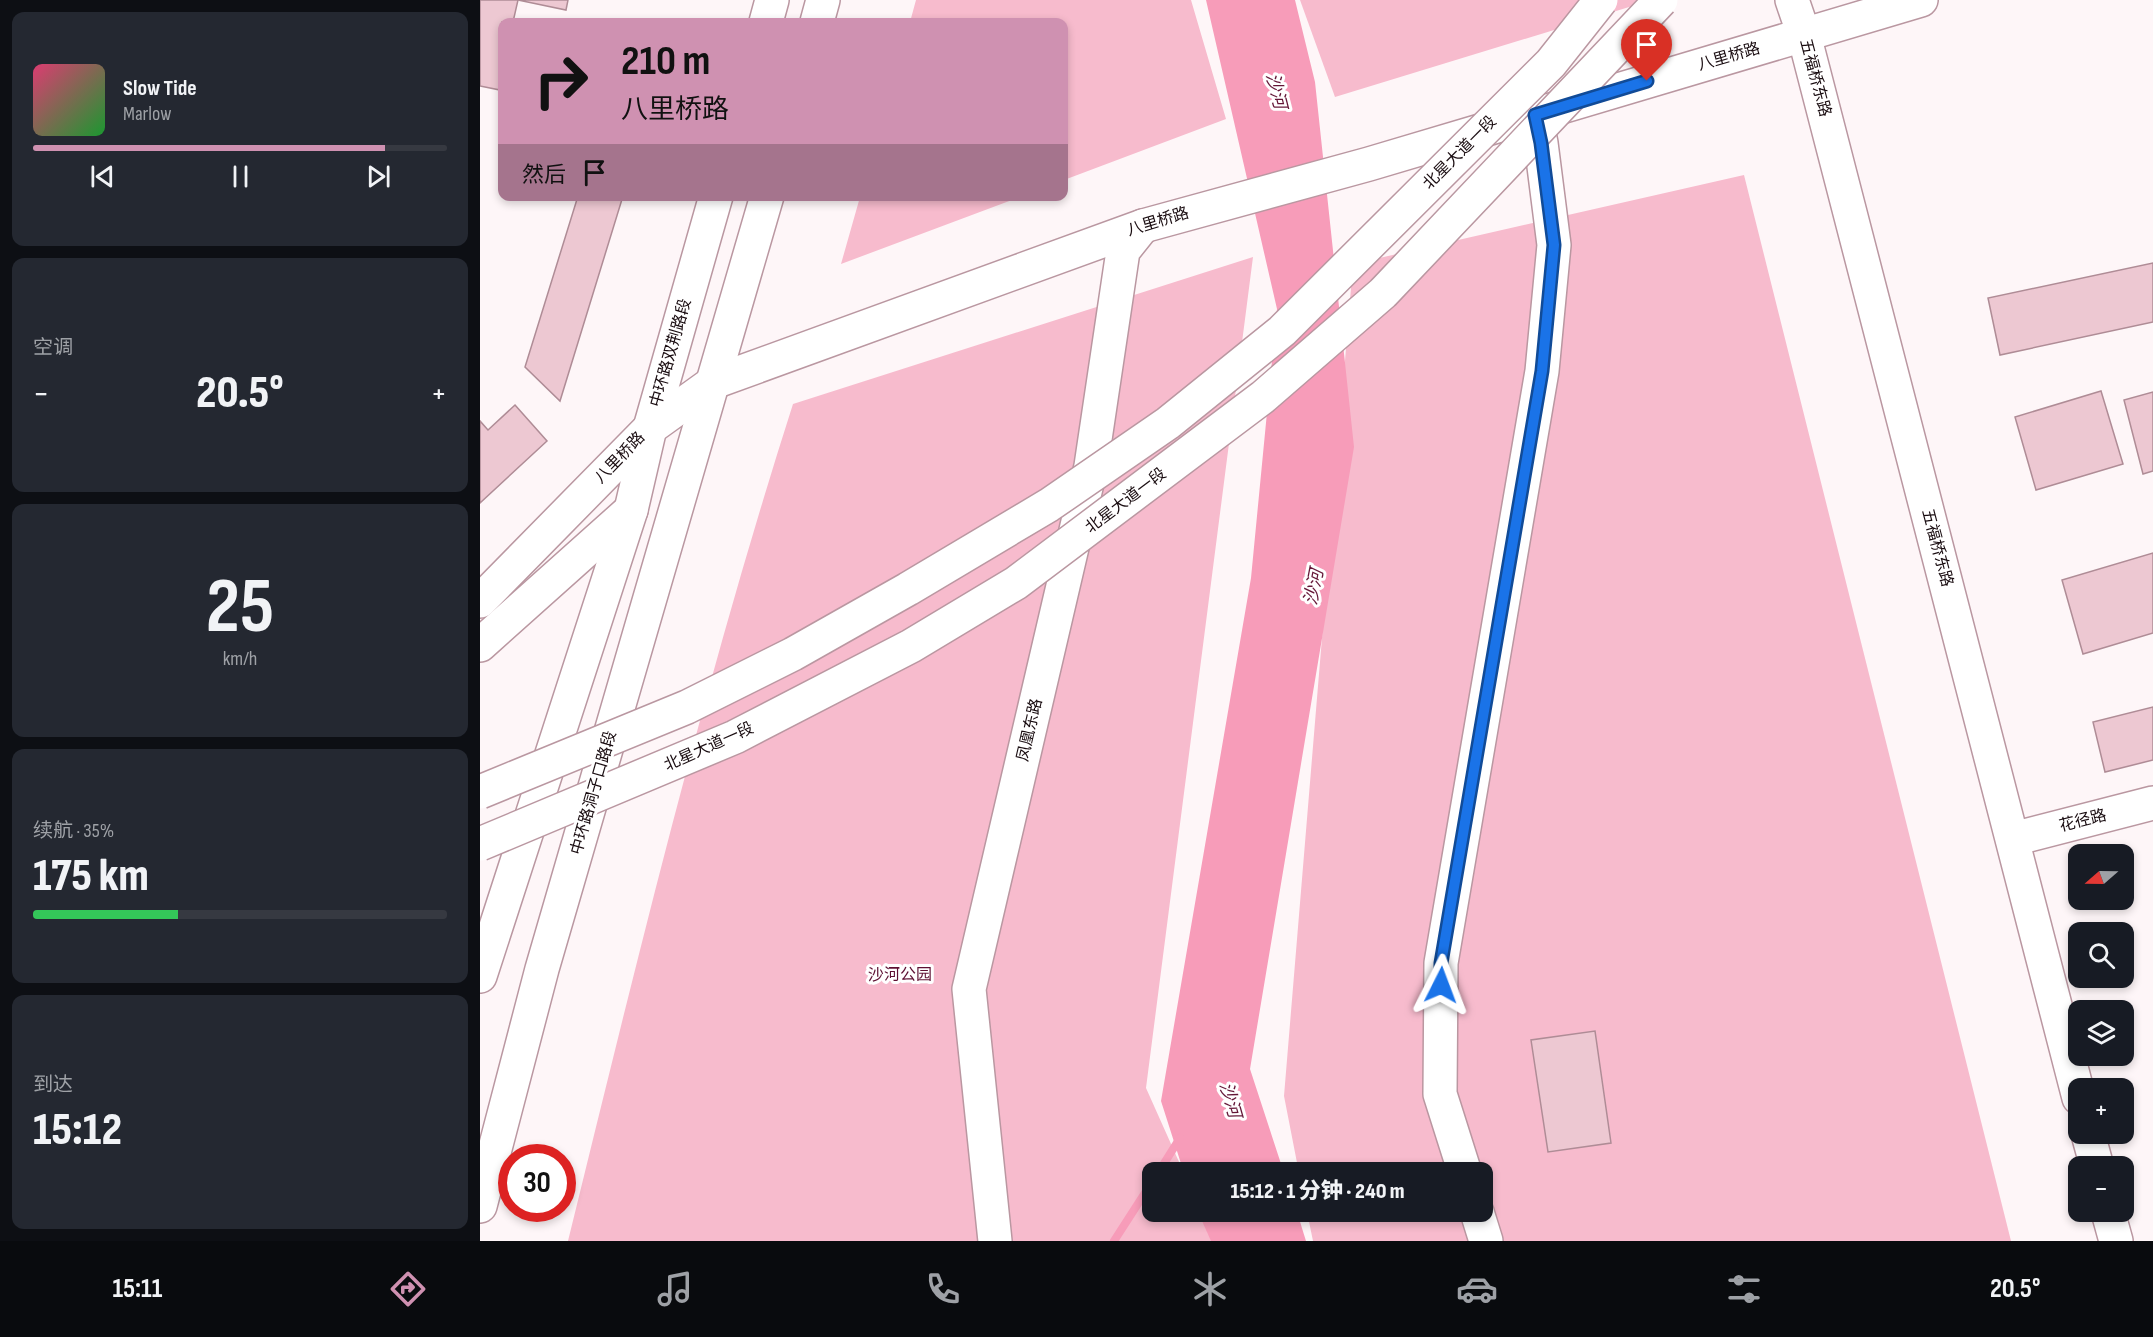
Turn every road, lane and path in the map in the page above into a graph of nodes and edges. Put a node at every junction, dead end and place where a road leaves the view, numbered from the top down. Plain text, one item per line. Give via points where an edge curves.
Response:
1 (772, 0) edge
2 (823, 0) edge
3 (1601, 0) edge
4 (1660, 0) edge
5 (1792, 0) edge
6 (1921, 0) edge
7 (767, 18) edge
8 (818, 18) edge
9 (1803, 35) junction
10 (1535, 115) junction
11 (715, 201) edge
12 (766, 201) edge
13 (1143, 226) junction
14 (714, 382) junction
15 (650, 428) junction
16 (631, 510) junction
17 (480, 601) edge
18 (480, 645) edge
19 (480, 792) edge
20 (2153, 802) edge
21 (2013, 839) junction
22 (480, 844) edge
23 (480, 976) edge
24 (2074, 1078) edge
25 (1462, 1162) edge
26 (480, 1206) edge
27 (1480, 1222) edge
28 (2111, 1222) edge
29 (995, 1241) edge
30 (1486, 1241) edge
31 (2116, 1241) edge

1 - 7 main road
2 - 8 main road
3 - 19 main road, 北星大道一段, bridge via 1551,63 1282,331 1168,423 1048,504 908,590 793,654 687,707
4 - 22 main road, 北星大道一段, bridge via 1383,292 1263,397 1016,583 911,646 735,738
5 - 9 main road, 五福桥东路
6 - 9 main road, 八里桥路
9 - 10 main road, 八里桥路
9 - 21 main road, 五福桥东路
10 - 13 main road, 八里桥路
10 - 25 main road via 1554,245 1542,371 1441,963 1440,1094
11 - 15 main road, 中环路双荆路段
12 - 14 main road
13 - 14 main road, 八里桥路
13 - 29 main road, 凤凰东路 via 1123,251 1091,466 969,989
14 - 15 main road, 八里桥路
14 - 26 main road, 中环路洞子口路段 via 542,969
15 - 16 main road, 中环路双荆路段
15 - 17 main road, 八里桥路
16 - 18 main road
16 - 23 main road
20 - 21 main road, 花径路
21 - 24 main road, 五福桥东路
27 - 30 main road
28 - 31 main road

